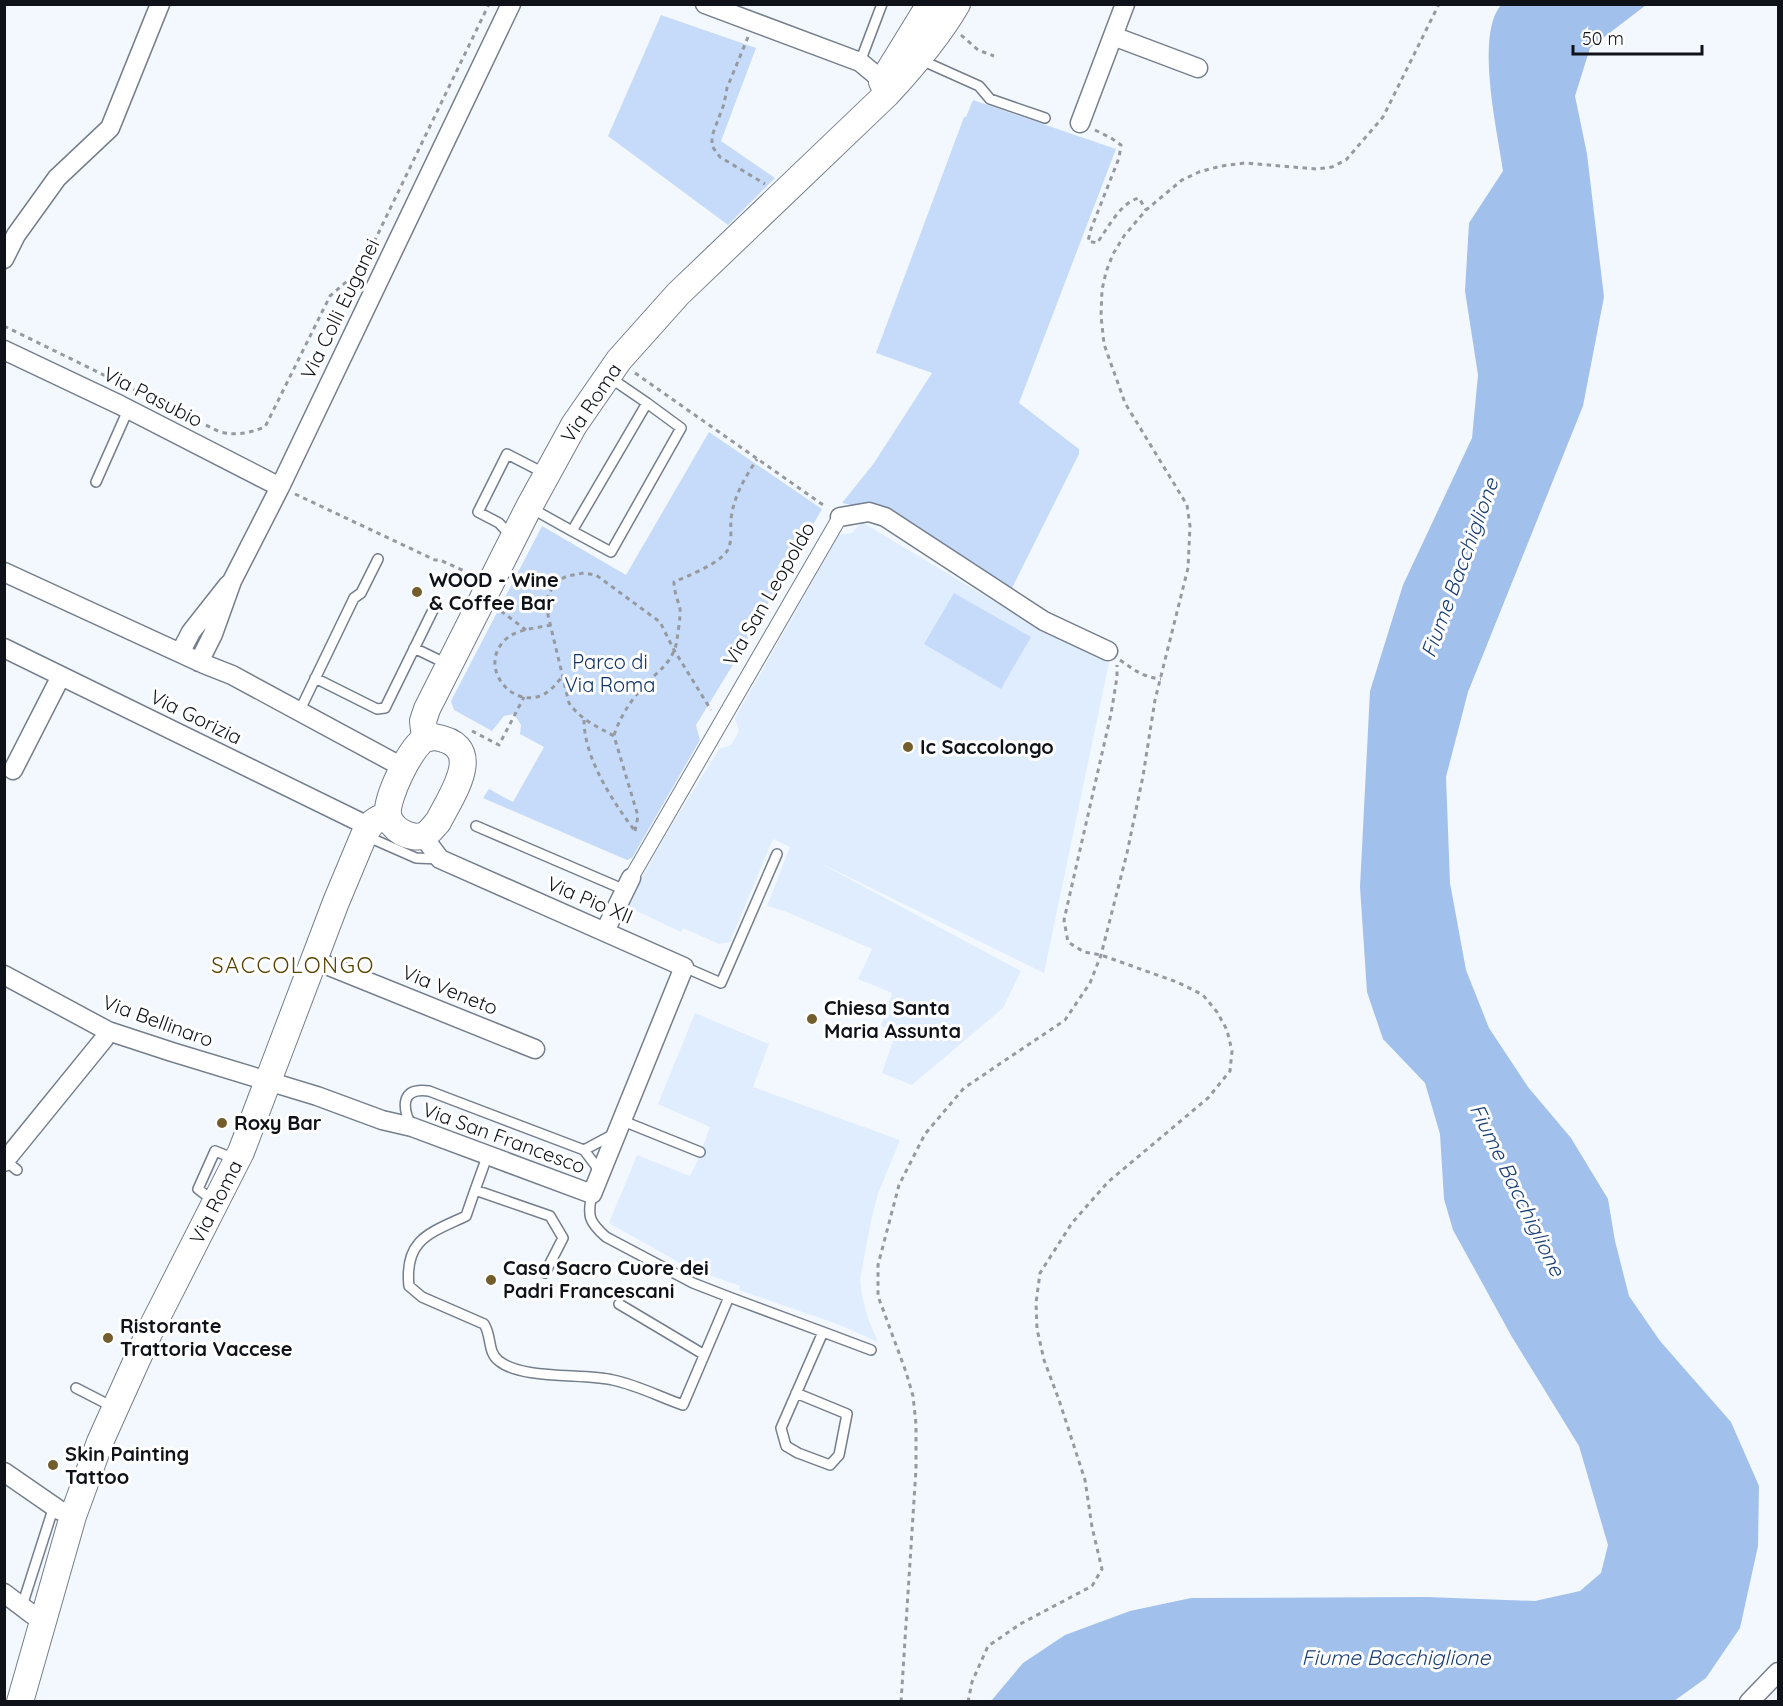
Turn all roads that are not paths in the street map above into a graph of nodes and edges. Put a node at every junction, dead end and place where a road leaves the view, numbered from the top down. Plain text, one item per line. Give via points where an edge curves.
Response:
1 (160, 4) edge
2 (511, 4) edge
3 (705, 4) edge
4 (882, 4) edge
5 (930, 4) edge
6 (957, 4) edge
7 (1125, 4) edge
8 (1113, 36) junction
9 (919, 59) junction
10 (860, 62) junction
11 (1198, 68) dead end
12 (883, 81) junction
13 (1045, 118) dead end
14 (1080, 123) road end
15 (850, 130) junction
16 (4, 259) edge
17 (4, 350) edge
18 (619, 372) junction
19 (646, 403) junction
20 (128, 410) junction
21 (546, 474) junction
22 (96, 482) dead end
23 (280, 486) junction
24 (529, 507) junction
25 (840, 517) joint
26 (572, 531) junction
27 (513, 538) junction
28 (378, 559) dead end
29 (4, 572) edge
30 (232, 581) junction
31 (436, 604) dead end
32 (213, 634) junction
33 (4, 648) edge
34 (414, 648) junction
35 (180, 653) junction
36 (1111, 653) road end
37 (199, 662) junction
38 (449, 666) junction
39 (232, 675) junction
40 (62, 676) junction
41 (315, 678) junction
42 (299, 712) junction
43 (425, 739) junction
44 (399, 766) junction
45 (13, 770) dead end
46 (373, 826) junction
47 (476, 826) dead end
48 (425, 835) junction
49 (777, 854) dead end
50 (440, 859) junction
51 (628, 884) junction
52 (605, 931) junction
53 (314, 960) junction
54 (684, 967) junction
55 (4, 975) edge
56 (108, 1031) junction
57 (535, 1049) dead end
58 (269, 1082) junction
59 (621, 1126) junction
60 (412, 1127) junction
61 (584, 1150) junction
62 (700, 1152) dead end
63 (488, 1154) junction
64 (9, 1164) edge
65 (596, 1187) junction
66 (475, 1190) junction
67 (545, 1274) dead end
68 (729, 1297) junction
69 (619, 1304) dead end
70 (823, 1332) junction
71 (871, 1350) dead end
72 (703, 1354) junction
73 (76, 1388) dead end
74 (796, 1393) junction
75 (115, 1408) junction
76 (4, 1472) edge
77 (63, 1511) junction
78 (4, 1593) edge
79 (32, 1612) junction
80 (1779, 1672) edge
81 (20, 1701) edge
82 (1749, 1701) edge

1 - 16 street via 110,128 57,178 16,235
2 - 23 street, Via Colli Euganei
3 - 10 street
4 - 10 lane
5 - 12 main road, Via Roma
6 - 9 main road, Via Roma
7 - 8 street
8 - 11 street
8 - 14 street
9 - 13 lane via 979,86 990,99
9 - 15 main road, Via Roma
10 - 12 street
12 - 15 main road, Via Roma
15 - 18 main road, Via Roma via 678,294 647,327
17 - 20 street, Via Pasubio
18 - 19 lane
18 - 21 main road, Via Roma via 573,425
19 - 26 lane
19 - 26 lane via 681,428 611,552
20 - 22 lane
20 - 23 street, Via Pasubio
21 - 24 main road, Via Roma
21 - 27 lane via 507,454 478,512 499,523
23 - 30 street, Via Colli Euganei
24 - 26 lane
24 - 27 main road, Via Roma
25 - 36 street, Via San Leopoldo via 869,512 885,517 1044,621
25 - 51 street, Via San Leopoldo
27 - 38 main road, Via Roma
28 - 41 lane
29 - 35 street
30 - 32 street, Via Colli Euganei
30 - 35 street via 202,617
31 - 34 lane
32 - 37 street, Via Colli Euganei
32 - 39 street via 215,652
33 - 40 street, Via Gorizia
34 - 38 lane
34 - 41 lane via 385,708 378,709
35 - 37 street
37 - 39 street
38 - 43 main road, Via Roma via 423,721
39 - 42 street
40 - 45 street
40 - 46 street, Via Gorizia
41 - 42 lane
42 - 44 street
43 - 44 main road, Via Roma
43 - 48 main road via 449,741 456,746 463,762 460,778 438,822
44 - 46 main road, Via Roma via 387,806
46 - 48 main road via 391,824 402,832
46 - 50 lane, Via Pio XII via 416,858
46 - 53 main road, Via Roma
47 - 51 lane
48 - 50 street
49 - 54 lane, Via Pio XII via 721,983
50 - 52 street, Via Pio XII
51 - 52 street, Via San Leopoldo
52 - 54 street, Via Pio XII
53 - 57 street, Via Veneto
53 - 58 main road, Via Roma
54 - 59 street, Via San Francesco
55 - 56 street, Via Bellinaro
56 - 58 street, Via Bellinaro
56 - 64 street
58 - 60 street, Via San Francesco
58 - 75 main road, Via Roma via 238,1160
59 - 61 lane via 601,1143
59 - 62 lane
59 - 65 street, Via San Francesco
60 - 61 lane via 405,1115 406,1098 421,1090
60 - 63 street, Via San Francesco
61 - 65 lane via 596,1166
63 - 65 street, Via San Francesco
63 - 66 lane
65 - 68 lane via 590,1218 606,1237 693,1283
66 - 67 lane via 550,1216 562,1238
66 - 72 lane via 466,1216 418,1242 408,1268 410,1286 422,1297 484,1324 491,1350 499,1361 525,1371 614,1380 683,1405
68 - 70 lane
68 - 72 lane
69 - 72 lane
70 - 71 lane
70 - 74 lane
73 - 75 lane
74 - 74 lane via 781,1428 786,1446 830,1465 839,1455 847,1414
75 - 77 main road, Via Roma
76 - 77 street
77 - 79 lane
77 - 79 main road, Via Roma via 59,1561
78 - 79 street
79 - 81 main road, Via Roma
80 - 82 street

